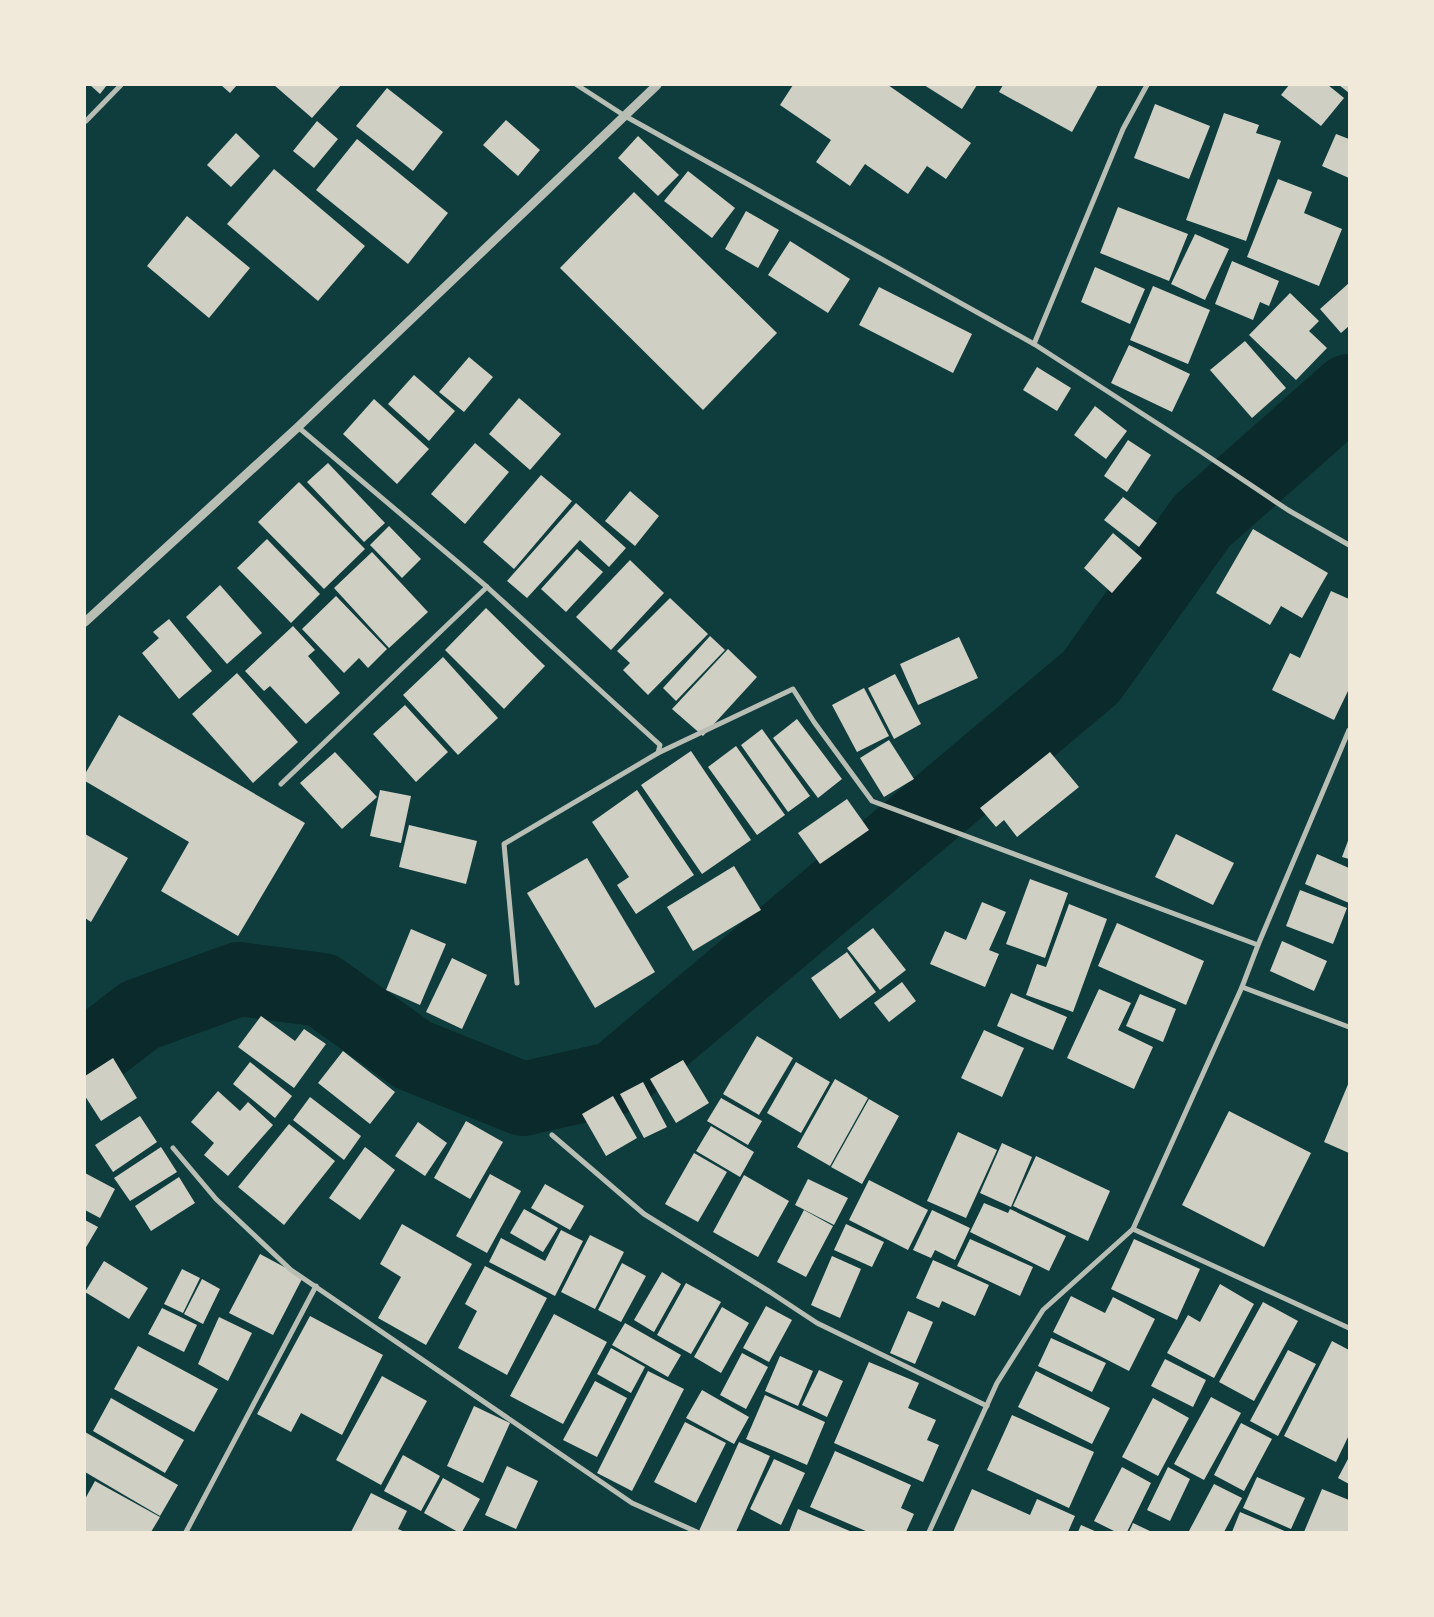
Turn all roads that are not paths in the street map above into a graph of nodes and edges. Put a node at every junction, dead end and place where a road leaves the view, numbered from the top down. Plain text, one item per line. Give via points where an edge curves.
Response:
1 (121, 85) edge
2 (577, 85) edge
3 (657, 85) edge
4 (1147, 85) edge
5 (625, 116) junction
6 (86, 121) dead end
7 (1034, 344) junction
8 (298, 427) junction
9 (1349, 545) edge
10 (487, 586) junction
11 (85, 622) edge
12 (1349, 730) edge
13 (658, 753) junction
14 (281, 784) dead end
15 (1258, 945) junction
16 (517, 983) dead end
17 (1242, 987) junction
18 (1349, 1027) edge
19 (552, 1135) dead end
20 (173, 1148) dead end
21 (1133, 1230) junction
22 (316, 1286) junction
23 (1349, 1328) edge
24 (987, 1406) junction
25 (186, 1532) edge
26 (696, 1532) edge
27 (929, 1532) edge

1 - 6 street
2 - 5 street
3 - 5 street
4 - 7 street via 1124,129
5 - 7 street
5 - 8 street
7 - 9 street via 1288,510
8 - 10 street
8 - 11 street
10 - 13 street via 660,744
10 - 14 street
12 - 15 street
13 - 15 street via 793,689 872,801
13 - 16 street via 504,844
15 - 17 street
17 - 18 street
17 - 21 street
19 - 24 street via 644,1214 818,1323
20 - 22 street via 216,1199 291,1270
21 - 23 street
21 - 24 street via 1043,1310 997,1383
22 - 25 street
22 - 26 street via 632,1503
24 - 27 street

